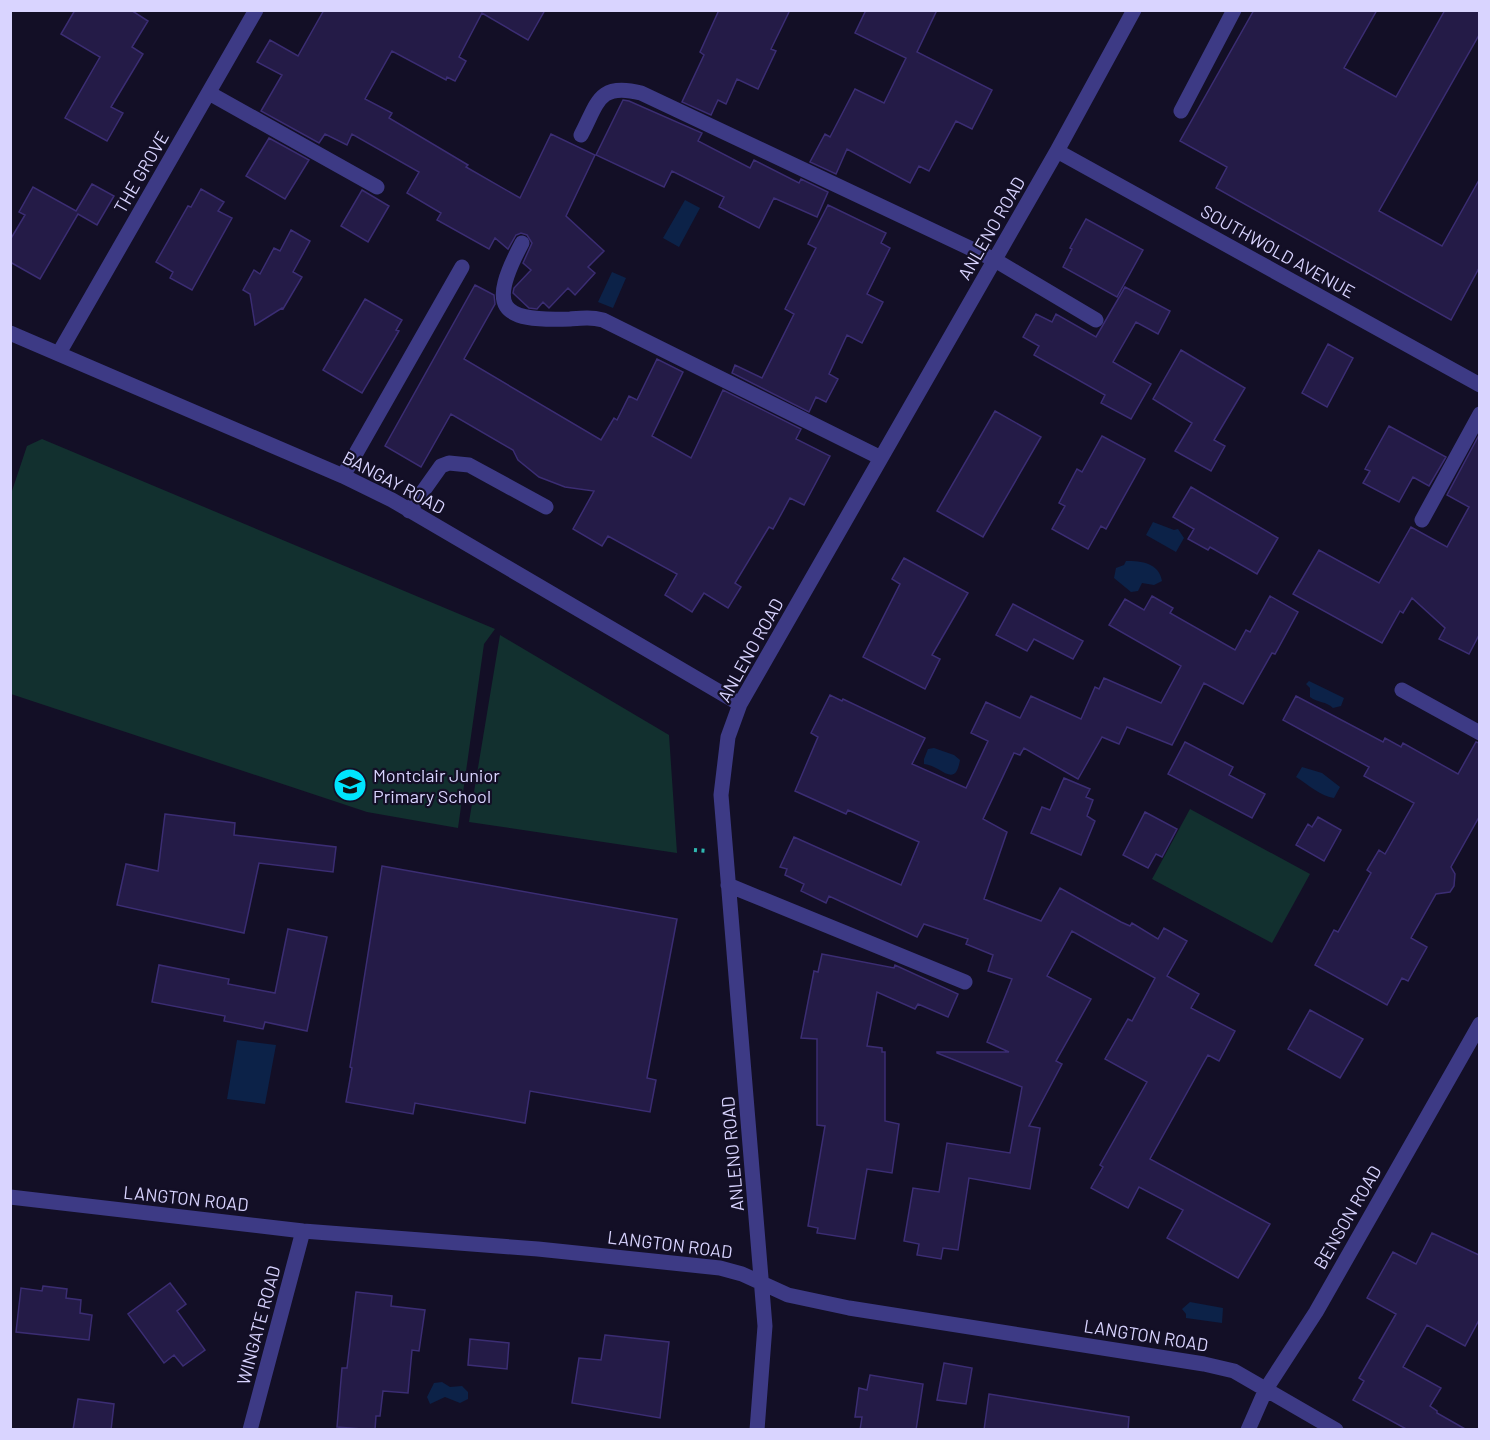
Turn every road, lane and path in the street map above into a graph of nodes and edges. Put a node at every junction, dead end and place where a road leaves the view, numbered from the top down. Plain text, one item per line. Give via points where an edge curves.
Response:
1 (256, 10) edge
2 (1134, 10) edge
3 (1234, 10) edge
4 (209, 93) junction
5 (1180, 111) dead end
6 (580, 135) dead end
7 (1057, 151) junction
8 (377, 187) dead end
9 (522, 243) dead end
10 (995, 260) junction
11 (462, 267) dead end
12 (1096, 320) dead end
13 (10, 333) edge
14 (59, 353) junction
15 (1479, 385) edge
16 (1479, 414) edge
17 (881, 458) junction
18 (343, 476) junction
19 (546, 507) dead end
20 (409, 510) junction
21 (1422, 520) dead end
22 (1402, 690) dead end
23 (740, 704) junction
24 (1479, 733) edge
25 (728, 885) junction
26 (965, 982) dead end
27 (1479, 1024) edge
28 (10, 1197) edge
29 (303, 1231) junction
30 (763, 1285) junction
31 (1266, 1389) junction
32 (250, 1430) edge
33 (757, 1430) edge
34 (1248, 1430) edge
35 (1336, 1430) edge

1 - 4 street, THE GROVE
2 - 7 street, ANLENO ROAD
3 - 5 street
4 - 8 street
4 - 14 street, THE GROVE
6 - 10 street via 607,92 624,89 641,93
7 - 10 street, ANLENO ROAD
7 - 15 street, SOUTHWOLD AVENUE
9 - 17 street via 505,280 502,295 508,311 533,318 603,320
10 - 12 street
10 - 17 street, ANLENO ROAD
11 - 18 street
13 - 14 street, BANGAY ROAD
14 - 18 street, BANGAY ROAD
16 - 21 street
17 - 23 street, ANLENO ROAD
18 - 20 street, BANGAY ROAD
19 - 20 street via 469,465 449,463 441,466
20 - 23 street, BANGAY ROAD
22 - 24 street
23 - 25 street, ANLENO ROAD via 728,738 721,795
25 - 26 street
25 - 30 street, ANLENO ROAD
27 - 31 street, BENSON ROAD via 1316,1312
28 - 29 street, LANGTON ROAD
29 - 30 street, LANGTON ROAD via 720,1268
29 - 32 street, WINGATE ROAD
30 - 31 street, LANGTON ROAD via 788,1295 849,1308 1204,1364 1234,1371
30 - 33 street, ANLENO ROAD via 765,1326
31 - 34 street, BENSON ROAD
31 - 35 street, LANGTON ROAD

